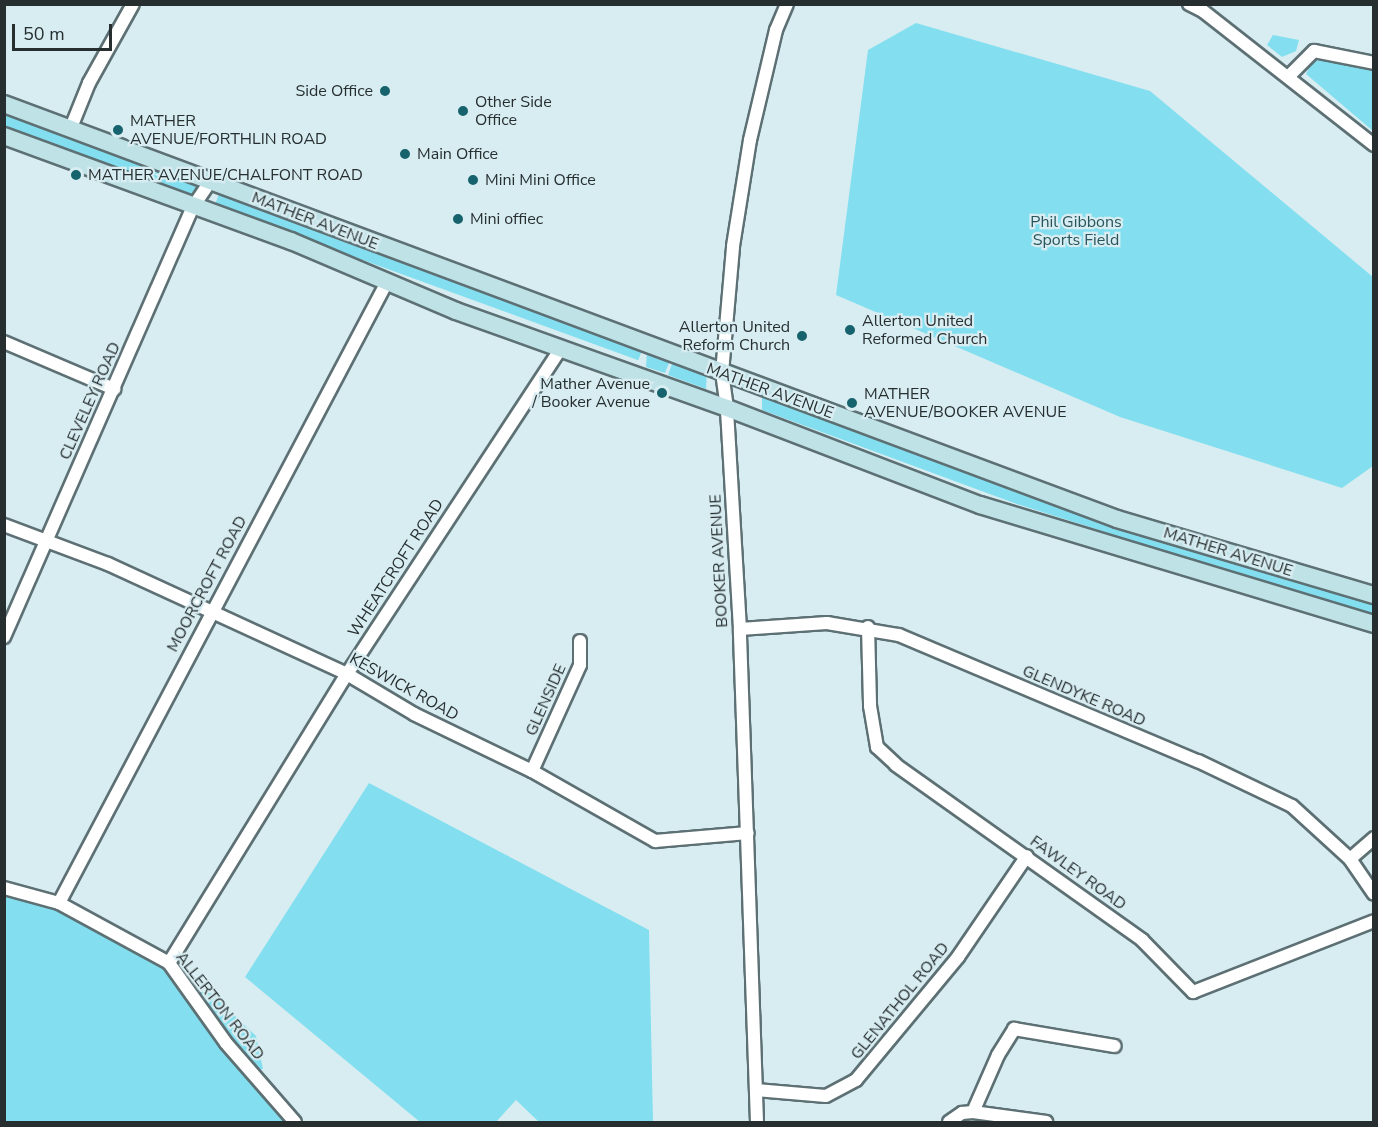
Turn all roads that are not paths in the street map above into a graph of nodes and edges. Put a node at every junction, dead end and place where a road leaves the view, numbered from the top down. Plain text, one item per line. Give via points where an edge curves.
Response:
1 (133, 4) edge
2 (787, 4) edge
3 (1189, 4) edge
4 (1374, 63) edge
5 (1288, 77) junction
6 (4, 104) edge
7 (70, 130) junction
8 (4, 136) edge
9 (1374, 145) edge
10 (210, 182) junction
11 (193, 207) junction
12 (387, 282) junction
13 (4, 342) edge
14 (561, 348) junction
15 (722, 374) junction
16 (114, 389) junction
17 (728, 408) junction
18 (4, 525) edge
19 (45, 542) junction
20 (1374, 595) edge
21 (210, 611) junction
22 (1374, 624) edge
23 (868, 627) junction
24 (740, 629) junction
25 (4, 637) edge
26 (580, 641) dead end
27 (347, 674) junction
28 (532, 771) junction
29 (748, 833) junction
30 (1374, 838) edge
31 (1027, 856) junction
32 (1350, 859) junction
33 (4, 888) edge
34 (1374, 894) edge
35 (59, 903) junction
36 (1374, 921) edge
37 (169, 963) junction
38 (1114, 1046) dead end
39 (756, 1090) junction
40 (972, 1112) junction
41 (295, 1122) edge
42 (757, 1122) edge
43 (949, 1122) edge
44 (1046, 1122) edge

1 - 7 street via 89,83
2 - 15 street, BOOKER AVENUE via 776,30 750,140 733,246
3 - 5 street
4 - 5 street via 1314,51
5 - 9 street
6 - 7 main road, MATHER AVENUE
7 - 10 main road, MATHER AVENUE
8 - 11 main road, MATHER AVENUE
10 - 11 street, CLEVELEY ROAD
10 - 15 main road, MATHER AVENUE
11 - 12 main road, MATHER AVENUE via 291,241
11 - 16 street, CLEVELEY ROAD
12 - 14 main road, MATHER AVENUE
12 - 21 street, MOORCROFT ROAD
13 - 16 street
14 - 17 main road, MATHER AVENUE
14 - 27 street, WHEATCROFT ROAD
15 - 17 street, BOOKER AVENUE
15 - 20 main road, MATHER AVENUE via 1116,519
16 - 19 street, CLEVELEY ROAD
17 - 22 main road, MATHER AVENUE via 981,505
17 - 24 street, BOOKER AVENUE
18 - 19 street, KESWICK ROAD
19 - 21 street, KESWICK ROAD via 108,564
19 - 25 street, CLEVELEY ROAD
21 - 27 street, KESWICK ROAD
21 - 35 street, MOORCROFT ROAD
23 - 24 street, GLENDYKE ROAD via 827,623
23 - 31 street, FAWLEY ROAD via 870,706 877,747 896,765
23 - 32 street, GLENDYKE ROAD via 899,635 1198,761 1292,806
24 - 29 street, BOOKER AVENUE
26 - 28 street, GLENSIDE via 580,665
27 - 28 street, KESWICK ROAD via 414,714
27 - 37 street, WHEATCROFT ROAD
28 - 29 street, KESWICK ROAD via 655,841
29 - 39 street, BOOKER AVENUE
30 - 32 street
31 - 36 street, FAWLEY ROAD via 1142,940 1193,992
31 - 39 street, GLENATHOL ROAD via 958,957 856,1080 826,1096
32 - 34 street, GLENDYKE ROAD
33 - 35 street, ALLERTON ROAD
35 - 37 street, ALLERTON ROAD
37 - 41 street, ALLERTON ROAD via 226,1043
38 - 40 street via 1014,1029
39 - 42 street, BOOKER AVENUE
40 - 43 street via 962,1113
40 - 44 street

